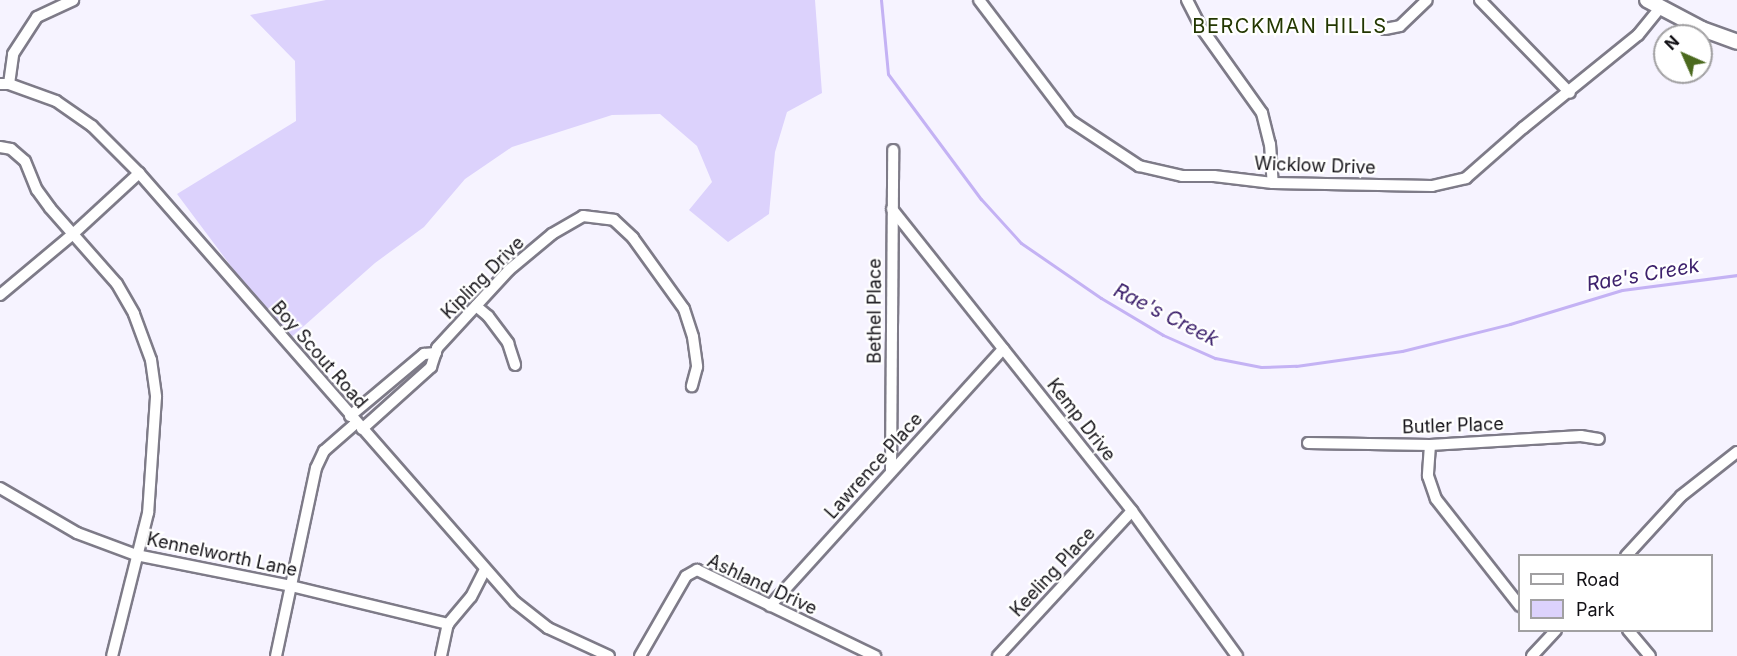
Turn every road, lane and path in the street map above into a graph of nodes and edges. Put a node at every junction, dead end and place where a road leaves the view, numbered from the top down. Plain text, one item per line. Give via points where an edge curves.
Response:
1 (73, 0) edge
2 (979, 0) edge
3 (1187, 0) edge
4 (1426, 0) edge
5 (1480, 0) edge
6 (1647, 0) edge
7 (1660, 8) junction
8 (1385, 29) dead end
9 (1737, 42) edge
10 (4, 84) edge
11 (1570, 93) junction
12 (0, 147) edge
13 (893, 150) dead end
14 (139, 173) junction
15 (1273, 183) junction
16 (892, 209) junction
17 (73, 234) junction
18 (0, 295) edge
19 (476, 306) junction
20 (1003, 349) junction
21 (436, 353) junction
22 (515, 365) dead end
23 (692, 386) dead end
24 (356, 423) junction
25 (1599, 439) dead end
26 (1308, 443) dead end
27 (1430, 445) junction
28 (1737, 452) edge
29 (891, 471) junction
30 (0, 488) edge
31 (1131, 511) junction
32 (1627, 554) edge
33 (136, 555) junction
34 (485, 569) junction
35 (291, 586) junction
36 (1518, 603) edge
37 (770, 606) junction
38 (448, 624) junction
39 (1540, 632) edge
40 (1554, 632) edge
41 (1630, 632) edge
42 (1546, 640) junction
43 (112, 656) edge
44 (276, 656) edge
45 (441, 656) edge
46 (609, 656) edge
47 (640, 656) edge
48 (875, 656) edge
49 (998, 656) edge
50 (1237, 656) edge
51 (1532, 656) edge
52 (1650, 656) edge

1 - 10 street via 37,17 13,54
2 - 15 street, Wicklow Drive via 1071,121 1102,144 1139,166 1171,174
3 - 15 street via 1200,26 1262,113 1270,144
4 - 8 street via 1400,26
5 - 11 street
6 - 7 main road
7 - 9 main road via 1702,30
7 - 11 street, Wicklow Drive via 1638,35
10 - 14 street, Boy Scout Road via 56,101 92,126
11 - 15 street, Wicklow Drive via 1466,178 1432,186
12 - 17 street via 11,149 25,161 37,190
13 - 16 street, Bethel Place
14 - 17 street
14 - 24 street, Boy Scout Road
16 - 20 street, Kemp Drive
16 - 29 street, Bethel Place
17 - 18 street
17 - 33 street via 117,284 134,314 151,360 156,398 149,501
19 - 21 street, Kipling Drive
19 - 22 street via 508,343
19 - 23 street, Kipling Drive via 509,270 552,234 583,216 614,220 633,238 684,309 697,367
20 - 29 street, Lawrence Place
20 - 31 street, Kemp Drive
21 - 24 street, Kipling Drive via 431,367
21 - 24 street, Kipling Drive via 424,354
24 - 34 street, Boy Scout Road
24 - 35 street, Kipling Drive via 324,452 316,468
25 - 27 street, Butler Place via 1581,436
26 - 27 street, Butler Place
27 - 36 street via 1428,476 1436,500
28 - 32 street via 1681,496
29 - 37 street, Lawrence Place
30 - 33 street, Kennelworth Lane via 77,533
31 - 49 street, Keeling Place
31 - 50 street, Kemp Drive
33 - 35 street, Kennelworth Lane
33 - 43 street
34 - 38 street via 471,597
34 - 46 street, Boy Scout Road via 515,602 548,628
35 - 38 street, Kennelworth Lane
35 - 44 street, Kipling Drive
37 - 47 street, Ashland Drive via 697,570 686,576
37 - 48 street, Ashland Drive
38 - 45 street
39 - 42 street
40 - 42 street
41 - 52 street
42 - 51 street

